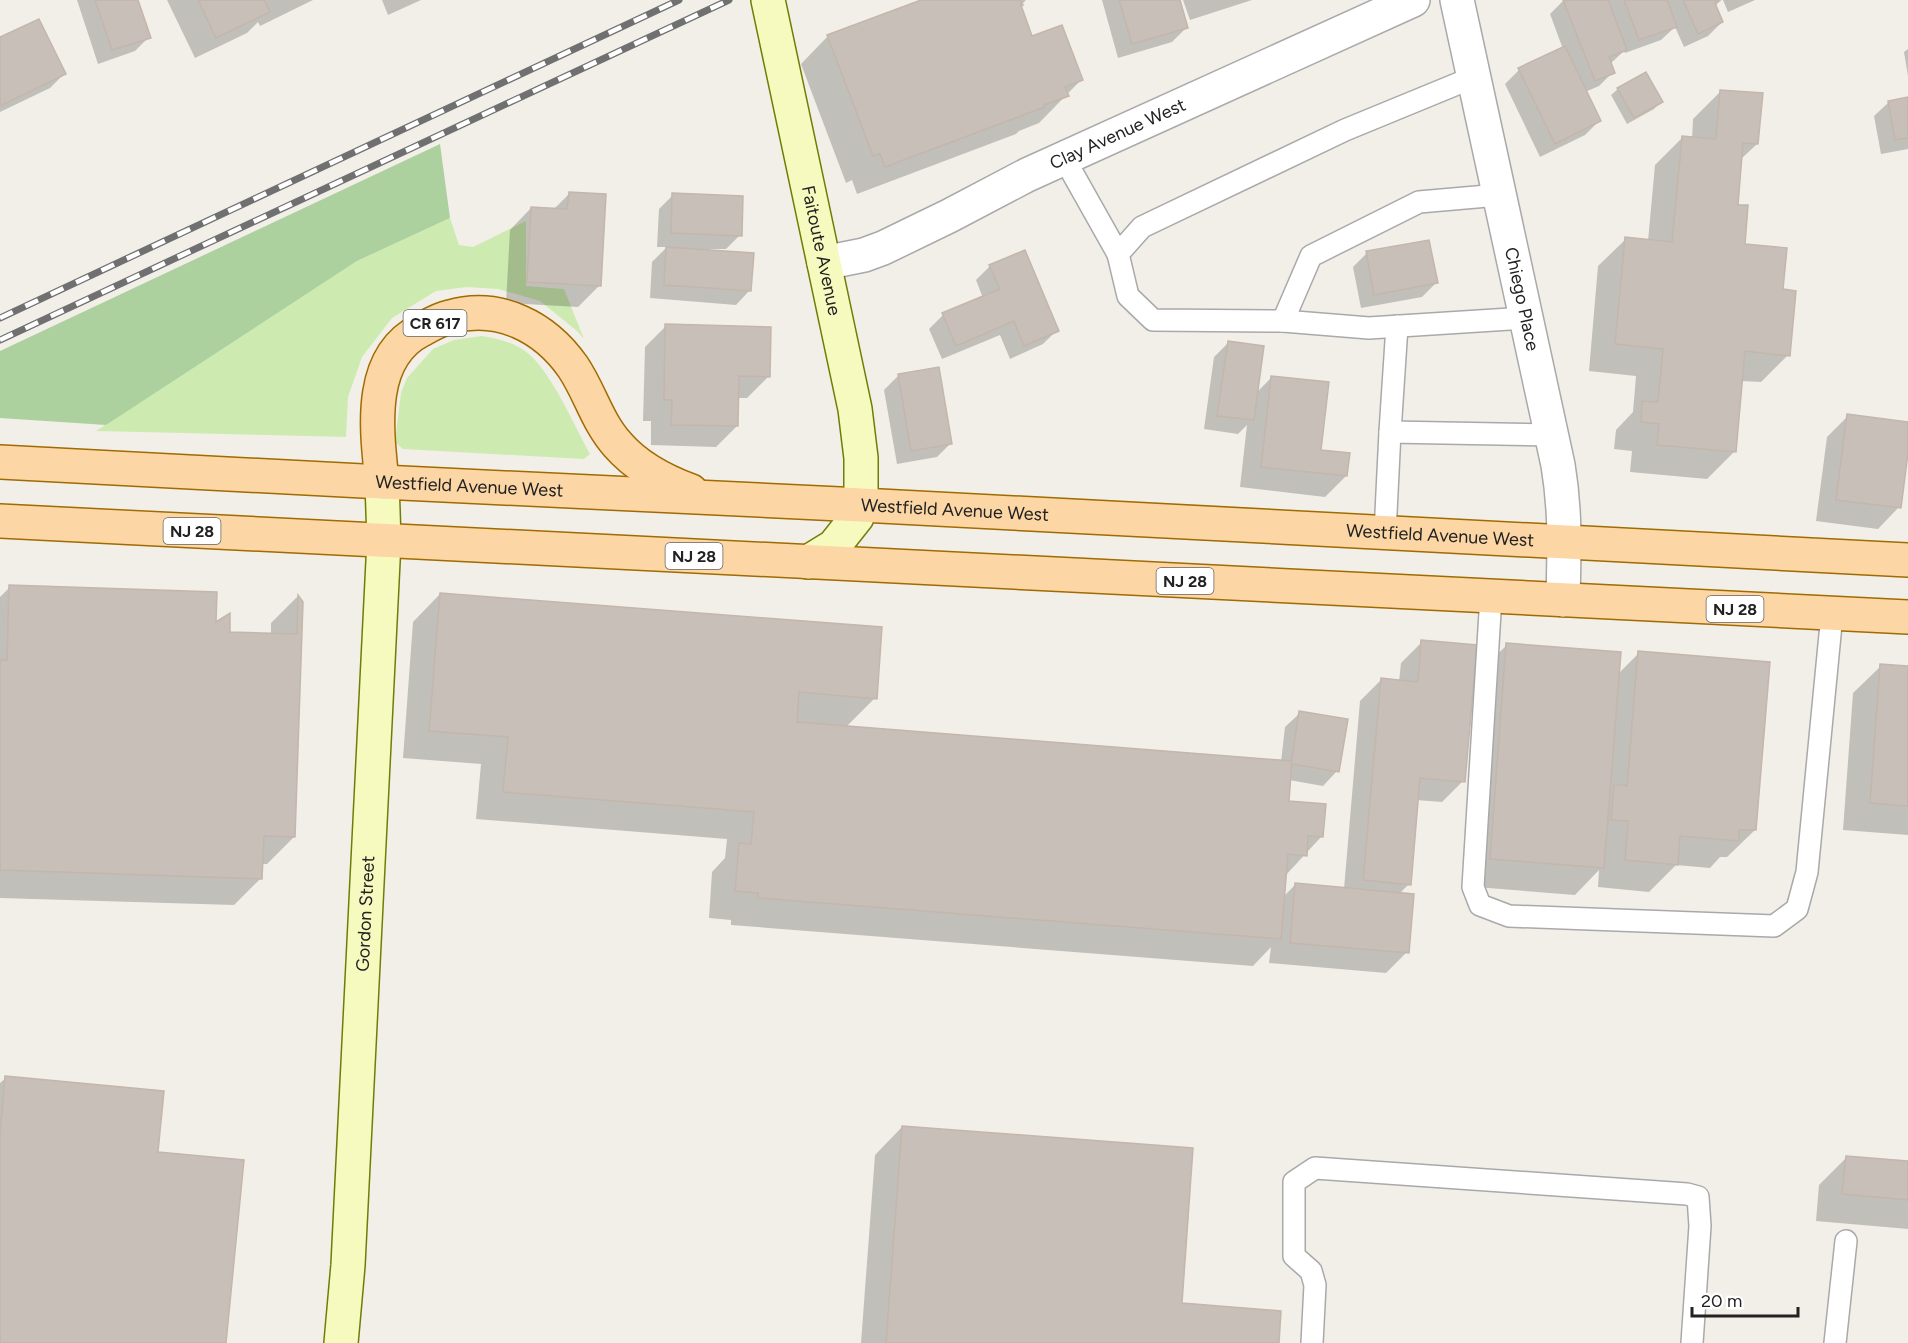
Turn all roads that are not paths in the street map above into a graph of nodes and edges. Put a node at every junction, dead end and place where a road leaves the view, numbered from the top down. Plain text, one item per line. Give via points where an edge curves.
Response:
1 (768, 0) edge
2 (1413, 0) edge
3 (1457, 0) edge
4 (1474, 77) junction
5 (1064, 158) junction
6 (1499, 195) junction
7 (1118, 254) junction
8 (824, 263) junction
9 (1526, 318) junction
10 (1283, 321) junction
11 (1397, 326) junction
12 (1390, 432) junction
13 (1551, 435) junction
14 (0, 462) edge
15 (382, 482) junction
16 (713, 498) junction
17 (861, 505) junction
18 (0, 521) edge
19 (1385, 533) junction
20 (384, 541) junction
21 (1565, 542) junction
22 (1908, 560) edge
23 (808, 562) junction
24 (1491, 596) junction
25 (1563, 600) junction
26 (1832, 614) junction
27 (1908, 617) edge
28 (1846, 1241) dead end
29 (341, 1343) edge
30 (1312, 1343) edge
31 (1692, 1343) edge
32 (1835, 1343) edge

1 - 8 main road, Faitoute Avenue
2 - 5 street, Clay Avenue West
3 - 4 street, Chiego Place
4 - 6 street, Chiego Place
4 - 7 lane via 1344,130 1142,227
5 - 7 lane
5 - 8 street, Clay Avenue West via 883,248
6 - 9 street, Chiego Place
6 - 10 lane via 1419,202 1311,256
7 - 10 lane via 1128,296 1153,320
8 - 17 main road, Faitoute Avenue via 855,409
9 - 11 lane
9 - 13 street, Chiego Place
10 - 11 lane via 1369,328
11 - 12 lane
12 - 13 lane
12 - 19 lane
13 - 21 street, Chiego Place via 1564,497
14 - 15 main road, Westfield Avenue West
15 - 16 main road, Westfield Avenue West
15 - 16 main road, CR 617 via 377,417 388,364 412,334 451,316 476,313 522,321 542,333 574,368 618,445 654,474
15 - 20 main road, Gordon Street / CR 617
16 - 17 main road, Westfield Avenue West
17 - 19 main road, Westfield Avenue West
17 - 23 main road via 857,517 834,546
18 - 20 main road, NJ 28
19 - 21 main road, Westfield Avenue West
20 - 23 main road, NJ 28
20 - 29 main road, Gordon Street / CR 617
21 - 22 main road, Westfield Avenue West
21 - 25 street, Chiego Place
23 - 24 main road, NJ 28
24 - 25 main road, NJ 28
24 - 26 lane via 1473,887 1480,905 1509,916 1774,926 1797,909 1807,872
25 - 26 main road, NJ 28
26 - 27 main road, NJ 28
28 - 32 lane
30 - 31 lane via 1315,1285 1311,1271 1294,1256 1294,1182 1315,1168 1698,1197 1700,1226

